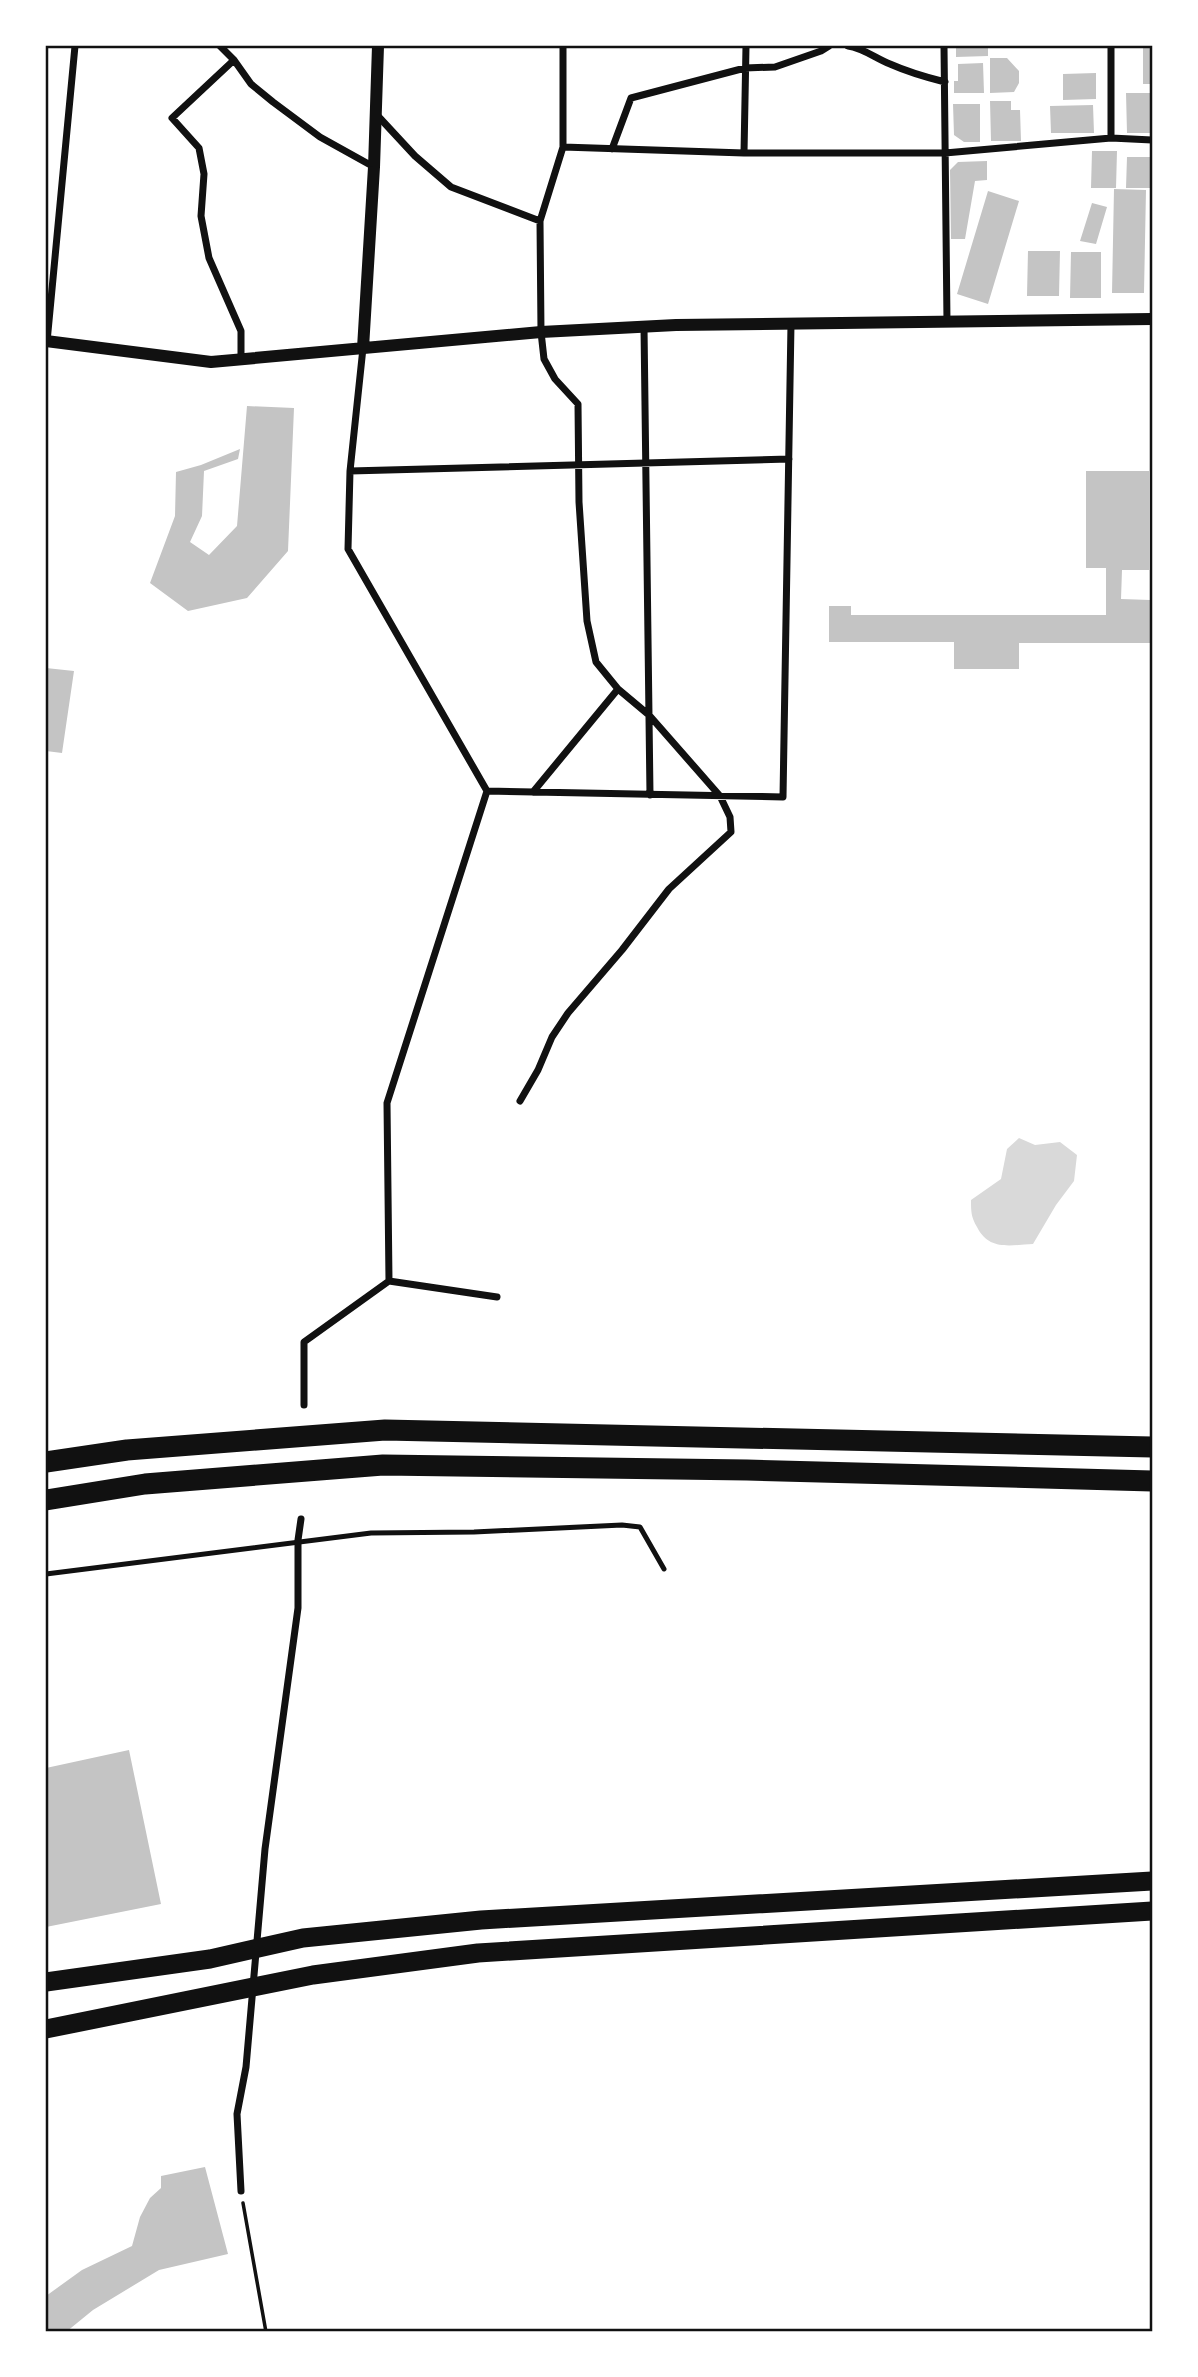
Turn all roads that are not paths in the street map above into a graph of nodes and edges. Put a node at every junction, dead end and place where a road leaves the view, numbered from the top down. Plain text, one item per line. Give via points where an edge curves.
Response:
1 (75, 46) edge
2 (219, 46) edge
3 (378, 46) edge
4 (563, 46) edge
5 (746, 46) edge
6 (829, 46) edge
7 (848, 46) edge
8 (944, 46) edge
9 (1111, 46) edge
10 (234, 60) junction
11 (745, 68) junction
12 (945, 82) junction
13 (375, 114) junction
14 (1111, 138) junction
15 (1153, 140) edge
16 (564, 147) junction
17 (612, 149) junction
18 (744, 153) junction
19 (945, 153) junction
20 (373, 167) junction
21 (540, 221) junction
22 (1153, 319) edge
23 (947, 322) junction
24 (792, 324) junction
25 (644, 327) junction
26 (541, 332) junction
27 (46, 341) edge
28 (363, 348) junction
29 (241, 359) junction
30 (789, 459) junction
31 (646, 463) junction
32 (579, 465) junction
33 (350, 471) junction
34 (618, 689) junction
35 (649, 715) junction
36 (487, 791) junction
37 (533, 792) junction
38 (650, 795) junction
39 (720, 796) junction
40 (520, 1101) dead end
41 (389, 1280) junction
42 (497, 1297) dead end
43 (304, 1405) dead end
44 (1153, 1447) edge
45 (46, 1462) edge
46 (1153, 1481) edge
47 (46, 1500) edge
48 (301, 1519) dead end
49 (299, 1540) junction
50 (664, 1569) dead end
51 (46, 1574) edge
52 (1153, 1881) edge
53 (1153, 1911) edge
54 (46, 1982) edge
55 (46, 2029) edge
56 (241, 2191) road end

1 - 27 street
2 - 10 street
3 - 13 street
4 - 16 street
5 - 11 street
6 - 11 street via 775,68
7 - 12 street via 915,75
8 - 12 street
9 - 14 street
10 - 20 street via 251,84 273,102 320,137
10 - 29 street via 172,118 199,148 204,174 201,216 209,258 241,331
11 - 17 street via 631,98
11 - 18 street
12 - 19 street
13 - 20 street
13 - 21 street via 451,187
14 - 15 street
14 - 19 street
16 - 17 street
16 - 21 street
17 - 18 street
18 - 19 street
19 - 23 street
20 - 28 street
21 - 26 street
22 - 23 street
23 - 24 street
24 - 25 street
24 - 30 street
25 - 26 street
25 - 31 street
26 - 28 street
26 - 32 street via 544,359 578,404
27 - 29 street via 211,362
28 - 29 street
28 - 33 street
30 - 31 street
30 - 39 street via 783,797
31 - 32 street
31 - 35 street
32 - 33 street
32 - 34 street via 590,642 596,662
33 - 36 street via 348,550
34 - 35 street
34 - 37 street
35 - 38 street
35 - 39 street
36 - 37 street
36 - 41 street via 387,1104
37 - 38 street
38 - 39 street
39 - 40 street via 731,832 669,889 568,1013
41 - 42 street
41 - 43 street via 304,1342
44 - 45 highway via 384,1430 127,1450
46 - 47 highway via 383,1465 145,1484
48 - 49 street
49 - 50 lane via 371,1533 622,1525 640,1527
49 - 51 lane
49 - 56 street via 298,1608 265,1849 246,2067 237,2114
52 - 54 highway via 481,1920 303,1938 210,1959
53 - 55 highway via 478,1954 313,1975

